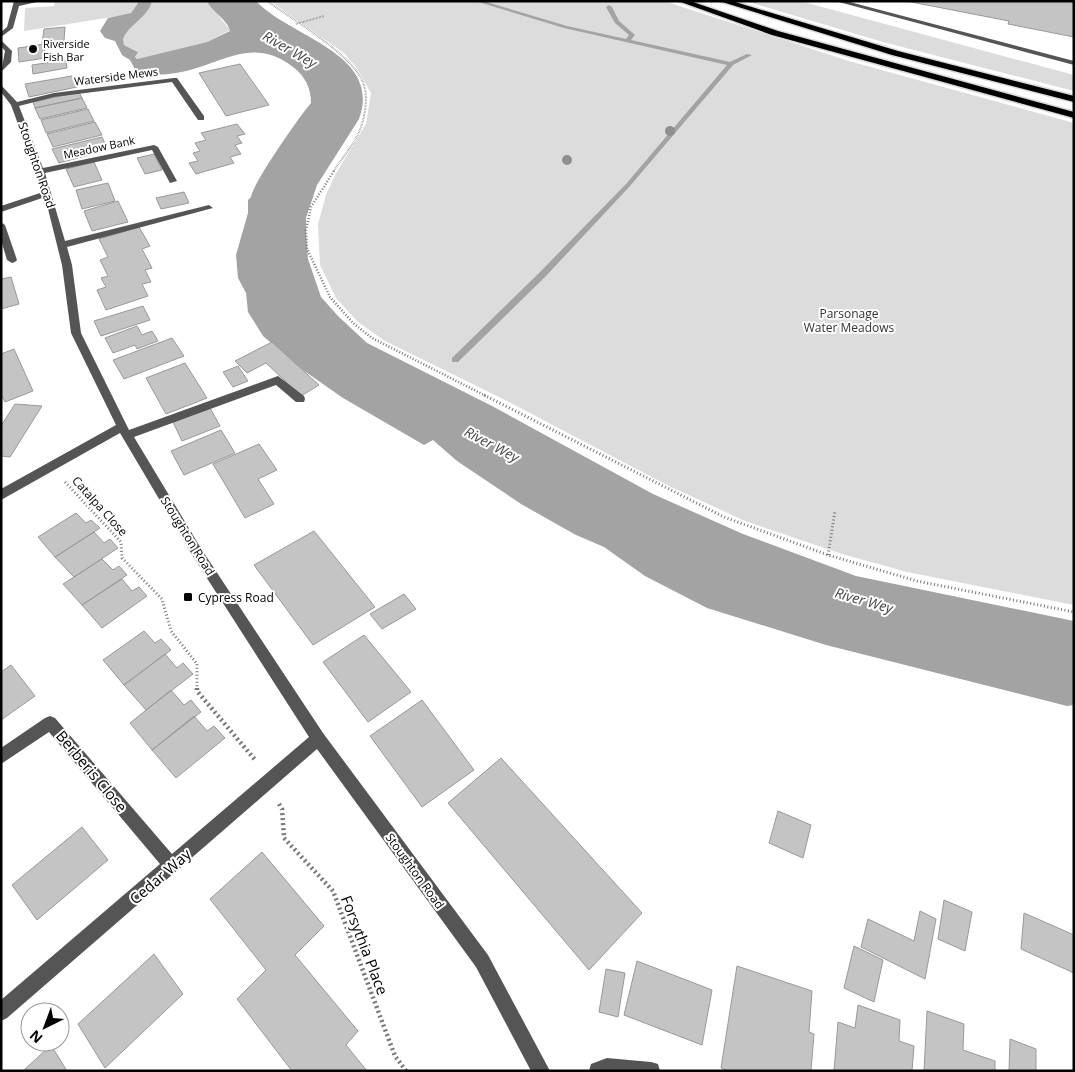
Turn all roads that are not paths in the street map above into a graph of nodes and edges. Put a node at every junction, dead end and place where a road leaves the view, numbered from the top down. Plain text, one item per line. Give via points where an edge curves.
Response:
1 (38, 1) edge
2 (682, 1) edge
3 (723, 1) edge
4 (838, 1) edge
5 (17, 2) edge
6 (3, 33) edge
7 (1, 42) edge
8 (1074, 62) edge
9 (1, 70) edge
10 (1, 87) edge
11 (1074, 99) edge
12 (15, 106) junction
13 (1074, 115) edge
14 (201, 118) dead end
15 (40, 171) junction
16 (174, 180) dead end
17 (48, 193) junction
18 (209, 208) dead end
19 (1, 209) edge
20 (1, 225) edge
21 (62, 245) junction
22 (12, 260) dead end
23 (300, 399) dead end
24 (125, 431) junction
25 (1, 495) edge
26 (318, 738) junction
27 (1, 758) edge
28 (172, 866) junction
29 (1, 1012) edge
30 (540, 1071) edge
31 (598, 1071) edge
32 (651, 1071) edge

1 - 5 street
2 - 13 highway via 775,33
3 - 11 highway via 895,53
4 - 8 street
5 - 6 street via 14,21
7 - 9 street via 9,51
10 - 12 street, Stoughton Road
12 - 14 street, Waterside Mews via 54,95 174,80
12 - 15 street, Stoughton Road
15 - 16 street, Meadow Bank via 154,147
15 - 17 street, Stoughton Road
17 - 19 street
17 - 21 street, Stoughton Road
18 - 21 street
20 - 22 street
21 - 24 street, Stoughton Road via 76,333
23 - 24 street via 278,380
24 - 25 street
24 - 26 street, Stoughton Road via 198,554
26 - 28 street, Cedar Way
26 - 30 street, Stoughton Road via 482,961
27 - 28 street, Berberis Close via 50,723
28 - 29 street, Cedar Way
31 - 32 street via 606,1067

